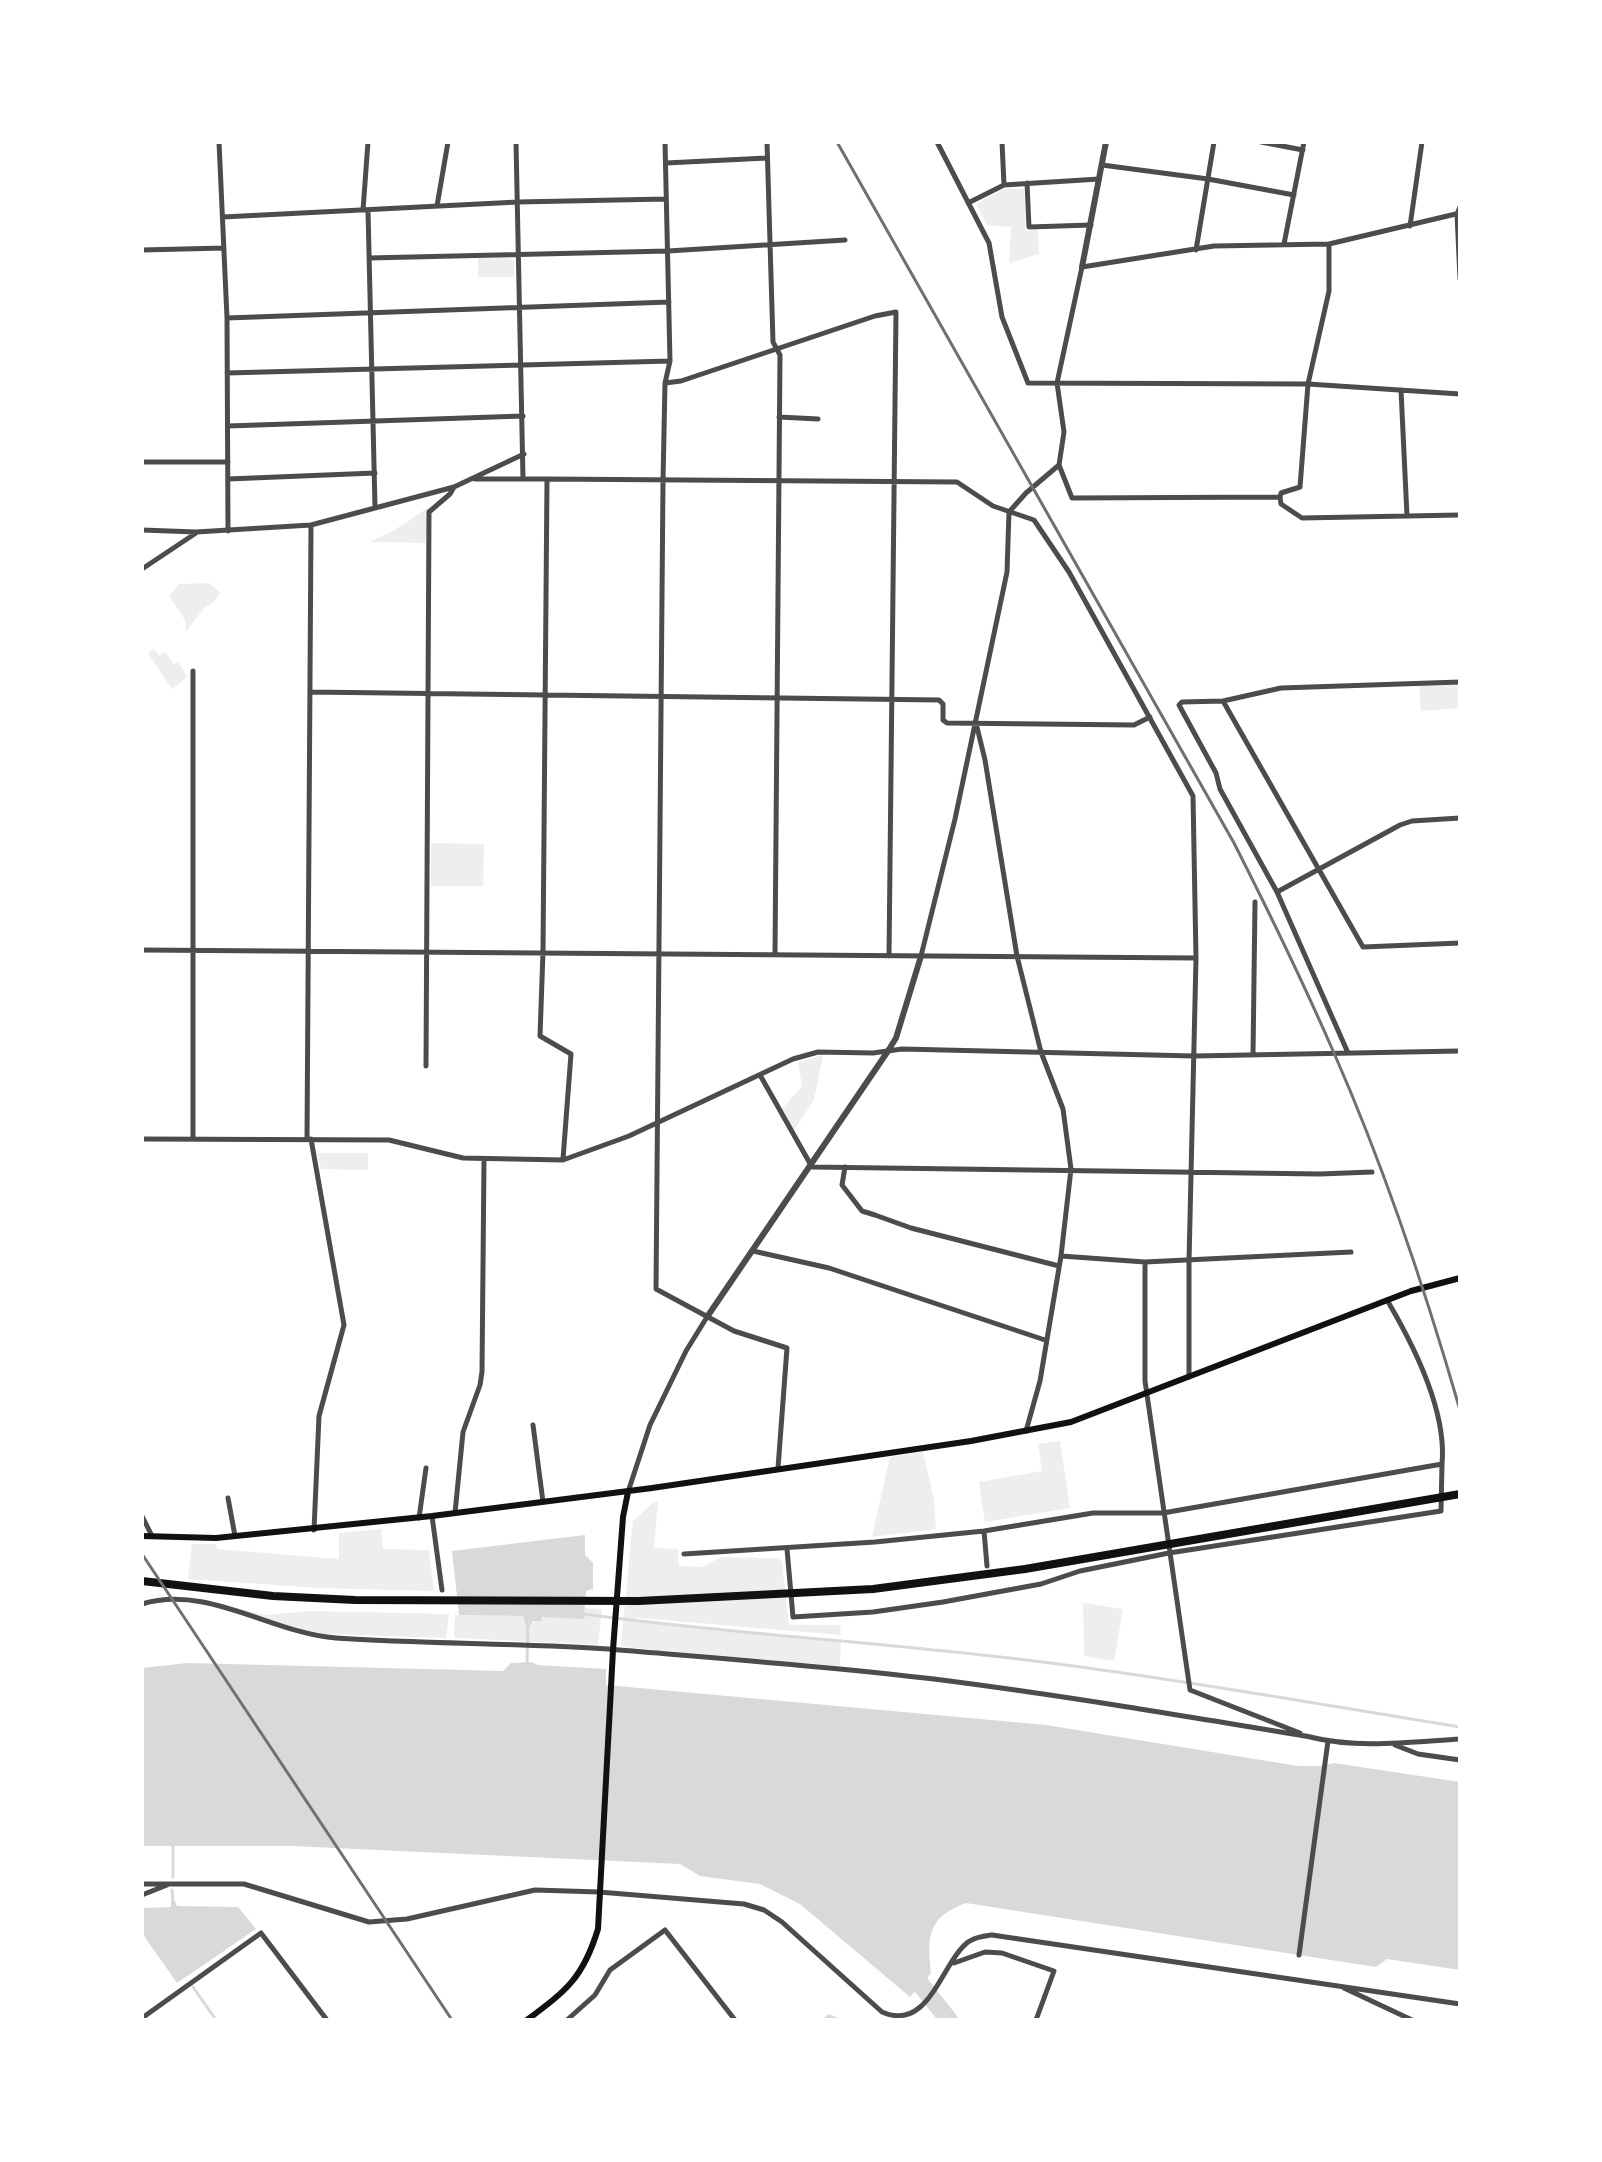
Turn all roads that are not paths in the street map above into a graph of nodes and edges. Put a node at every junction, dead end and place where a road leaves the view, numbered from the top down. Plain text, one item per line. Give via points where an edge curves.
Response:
1 (219, 142) edge
2 (368, 142) edge
3 (448, 142) edge
4 (516, 142) edge
5 (665, 142) edge
6 (767, 142) edge
7 (937, 142) edge
8 (1002, 142) edge
9 (1106, 142) edge
10 (1214, 142) edge
11 (1261, 142) edge
12 (1304, 142) edge
13 (1422, 142) edge
14 (1303, 150) junction
15 (767, 158) junction
16 (666, 163) junction
17 (1102, 165) junction
18 (1099, 179) junction
19 (1208, 179) junction
20 (1027, 183) junction
21 (1004, 185) junction
22 (1294, 195) junction
23 (666, 199) junction
24 (518, 202) junction
25 (968, 203) junction
26 (437, 206) junction
27 (365, 210) junction
28 (1459, 211) edge
29 (223, 217) junction
30 (1091, 225) junction
31 (1410, 226) junction
32 (845, 240) dead end
33 (1284, 244) junction
34 (1329, 244) junction
35 (770, 245) junction
36 (224, 248) junction
37 (142, 250) edge
38 (1196, 250) junction
39 (668, 251) junction
40 (520, 254) junction
41 (369, 258) junction
42 (1082, 267) junction
43 (1460, 279) edge
44 (669, 302) junction
45 (521, 309) junction
46 (372, 314) junction
47 (227, 318) junction
48 (776, 349) junction
49 (670, 361) junction
50 (522, 365) junction
51 (373, 369) junction
52 (227, 373) junction
53 (665, 383) junction
54 (1057, 383) junction
55 (1308, 384) junction
56 (1401, 390) junction
57 (1460, 394) edge
58 (523, 416) junction
59 (779, 417) junction
60 (375, 419) junction
61 (818, 419) dead end
62 (228, 426) junction
63 (524, 454) junction
64 (142, 462) edge
65 (228, 462) junction
66 (1059, 465) junction
67 (375, 473) junction
68 (228, 479) junction
69 (470, 479) junction
70 (523, 479) junction
71 (547, 479) junction
72 (663, 481) junction
73 (778, 482) junction
74 (894, 482) junction
75 (454, 487) junction
76 (1280, 497) junction
77 (375, 507) junction
78 (1009, 512) junction
79 (1460, 515) edge
80 (1407, 516) junction
81 (311, 525) junction
82 (142, 530) edge
83 (228, 531) junction
84 (196, 532) junction
85 (142, 569) edge
86 (193, 671) dead end
87 (1460, 682) edge
88 (310, 692) junction
89 (428, 695) junction
90 (544, 696) junction
91 (660, 696) junction
92 (776, 697) junction
93 (892, 700) junction
94 (1223, 701) junction
95 (1150, 717) junction
96 (976, 723) junction
97 (1460, 818) edge
98 (1317, 870) junction
99 (1277, 892) junction
100 (1255, 902) dead end
101 (1460, 943) edge
102 (142, 950) edge
103 (192, 951) junction
104 (310, 951) junction
105 (426, 952) junction
106 (543, 952) junction
107 (775, 954) junction
108 (659, 955) junction
109 (889, 956) junction
110 (921, 956) junction
111 (1017, 956) junction
112 (1196, 958) junction
113 (888, 1051) junction
114 (1460, 1051) edge
115 (1041, 1052) junction
116 (1348, 1053) junction
117 (1253, 1055) junction
118 (1194, 1056) junction
119 (426, 1066) dead end
120 (760, 1075) junction
121 (659, 1122) junction
122 (193, 1138) junction
123 (142, 1139) edge
124 (309, 1139) junction
125 (484, 1160) junction
126 (563, 1160) junction
127 (812, 1167) junction
128 (845, 1167) junction
129 (1071, 1169) junction
130 (1193, 1171) junction
131 (1372, 1172) dead end
132 (753, 1251) junction
133 (1351, 1252) dead end
134 (1061, 1256) junction
135 (1145, 1262) junction
136 (1189, 1262) junction
137 (1059, 1267) junction
138 (1460, 1278) edge
139 (1387, 1300) junction
140 (707, 1317) junction
141 (1045, 1340) junction
142 (1189, 1377) junction
143 (1147, 1394) junction
144 (533, 1425) dead end
145 (1026, 1431) junction
146 (1442, 1464) junction
147 (426, 1468) dead end
148 (778, 1468) junction
149 (628, 1492) junction
150 (1460, 1494) edge
151 (228, 1498) dead end
152 (543, 1502) junction
153 (455, 1513) junction
154 (1163, 1513) junction
155 (142, 1516) edge
156 (432, 1516) junction
157 (419, 1518) junction
158 (314, 1530) junction
159 (984, 1531) junction
160 (142, 1536) edge
161 (152, 1536) junction
162 (235, 1536) junction
163 (787, 1549) junction
164 (1169, 1553) junction
165 (684, 1554) dead end
166 (987, 1566) dead end
167 (142, 1581) edge
168 (442, 1590) dead end
169 (142, 1604) edge
170 (613, 1653) junction
171 (1311, 1737) junction
172 (1460, 1739) edge
173 (1327, 1744) junction
174 (1393, 1744) junction
175 (1460, 1760) edge
176 (170, 1883) junction
177 (142, 1884) edge
178 (599, 1892) junction
179 (142, 1895) edge
180 (1299, 1955) dead end
181 (953, 1963) junction
182 (1340, 1986) junction
183 (1460, 2004) edge
184 (142, 2018) edge
185 (327, 2020) edge
186 (527, 2020) edge
187 (567, 2020) edge
188 (735, 2020) edge
189 (1036, 2020) edge
190 (1412, 2020) edge

1 - 29 street
2 - 27 street
3 - 26 street
4 - 24 street
5 - 16 street
6 - 15 street
7 - 25 street
8 - 21 street
9 - 17 street
10 - 19 street
11 - 14 street
12 - 14 street
13 - 31 street
14 - 22 street
15 - 16 street
15 - 35 street
16 - 23 street
17 - 18 street
17 - 19 street
18 - 20 street
18 - 30 street
19 - 22 street
19 - 38 street
20 - 21 street
20 - 30 street via 1029,227
21 - 25 street
22 - 33 street
23 - 24 street
23 - 39 street
24 - 26 street
24 - 40 street
25 - 54 street via 989,243 1002,317 1028,383
26 - 27 street
27 - 29 street
27 - 41 street
28 - 31 street
28 - 43 street
29 - 36 street
30 - 42 street
31 - 34 street
32 - 35 street
33 - 34 street
33 - 38 street
34 - 55 street via 1329,291
35 - 39 street
35 - 48 street
36 - 37 street
36 - 47 street
38 - 42 street
39 - 40 street
39 - 44 street
40 - 41 street
40 - 45 street
41 - 46 street
42 - 54 street
44 - 45 street
44 - 49 street
45 - 46 street
45 - 50 street
46 - 47 street
46 - 51 street
47 - 52 street
48 - 53 street
48 - 59 street
48 - 74 street via 896,312
49 - 50 street
49 - 53 street
50 - 51 street
50 - 58 street
51 - 52 street
51 - 60 street
52 - 62 street
53 - 72 street
54 - 55 street
54 - 66 street via 1064,432
55 - 56 street
55 - 76 street via 1300,487
56 - 57 street
56 - 80 street
58 - 60 street
58 - 63 street
59 - 61 street
59 - 73 street
60 - 62 street
60 - 67 street
62 - 65 street
63 - 69 street
63 - 70 street
64 - 65 street
65 - 68 street
66 - 76 street via 1072,498
66 - 78 street
67 - 68 street
67 - 77 street
68 - 83 street
69 - 70 street
69 - 75 street
70 - 71 street
71 - 72 street
71 - 90 street
72 - 73 street
72 - 91 street
73 - 74 street
73 - 92 street
74 - 78 street via 957,482
74 - 93 street
75 - 77 street
75 - 89 street via 429,512
76 - 80 street via 1281,504 1302,518
77 - 81 street
78 - 95 street via 1034,520
78 - 96 street via 1007,572
79 - 80 street
81 - 83 street
81 - 88 street
82 - 84 street
83 - 84 street
84 - 85 street
86 - 103 street
87 - 94 street via 1281,688
88 - 89 street
88 - 104 street
89 - 90 street
89 - 105 street
90 - 91 street
90 - 106 street
91 - 92 street
91 - 108 street
92 - 93 street
92 - 107 street
93 - 96 street via 941,700 945,722
93 - 109 street
94 - 98 street
94 - 99 street via 1179,705
95 - 96 street via 1134,725
95 - 112 street via 1193,796
96 - 110 street
96 - 111 street
97 - 98 street via 1407,823
98 - 99 street
98 - 101 street via 1363,947
99 - 116 street
100 - 117 street
102 - 103 street
103 - 104 street
103 - 122 street
104 - 105 street
104 - 124 street
105 - 106 street
105 - 119 street
106 - 108 street
106 - 126 street via 540,1036 571,1054
107 - 108 street
107 - 109 street
108 - 121 street
109 - 110 street
110 - 111 street
110 - 113 street
111 - 112 street
111 - 115 street
112 - 118 street
113 - 115 street
113 - 120 street via 818,1052
113 - 127 street
114 - 116 street
115 - 118 street
115 - 129 street via 1063,1109
116 - 117 street
117 - 118 street
118 - 130 street
120 - 121 street
120 - 127 street
121 - 126 street
121 - 140 street via 656,1289
122 - 123 street
122 - 124 street
124 - 125 street via 401,1141
124 - 158 street via 344,1325 319,1416
125 - 126 street
125 - 153 street via 482,1372 463,1432
127 - 128 street
127 - 132 street
128 - 129 street
128 - 137 street via 842,1185 862,1211
129 - 130 street
129 - 134 street
130 - 131 street
130 - 136 street
132 - 140 street
132 - 141 street via 829,1268
133 - 136 street
134 - 135 street
134 - 137 street
135 - 136 street
135 - 143 street
136 - 142 street
137 - 141 street
138 - 139 main road
139 - 142 main road
139 - 146 street via 1422,1364 1442,1441
140 - 148 street via 787,1348
140 - 149 street via 650,1425
141 - 145 street
142 - 143 main road
143 - 145 main road via 1071,1422
143 - 154 street
144 - 152 street
145 - 148 main road
146 - 154 street
146 - 164 street via 1441,1511
147 - 157 street
148 - 149 main road
149 - 152 main road
149 - 170 main road
150 - 167 highway via 1025,1569 873,1589 639,1601 355,1600
151 - 162 street
152 - 153 main road
153 - 156 main road
154 - 159 street via 1093,1513
154 - 164 street
155 - 161 street
156 - 157 main road
156 - 168 street
157 - 158 main road
158 - 162 main road
159 - 163 street
159 - 166 street
160 - 161 main road
161 - 162 main road
163 - 164 street via 793,1617 943,1602
163 - 165 street
164 - 171 street via 1190,1690
169 - 170 street via 179,1599 335,1638
170 - 171 street via 929,1679
170 - 178 main road
171 - 173 street
172 - 174 street
173 - 174 street
173 - 180 street
174 - 175 street
176 - 177 street
176 - 178 street via 244,1884 369,1922 407,1919 535,1890
176 - 179 street
178 - 181 street via 764,1910 894,2017 916,2010
178 - 186 main road via 598,1929 580,1974
181 - 182 street via 966,1944 992,1935
181 - 189 street via 985,1952 1002,1953 1054,1971
182 - 183 street
182 - 190 street
184 - 185 street via 261,1933
187 - 188 street via 595,1995 610,1970 665,1930

